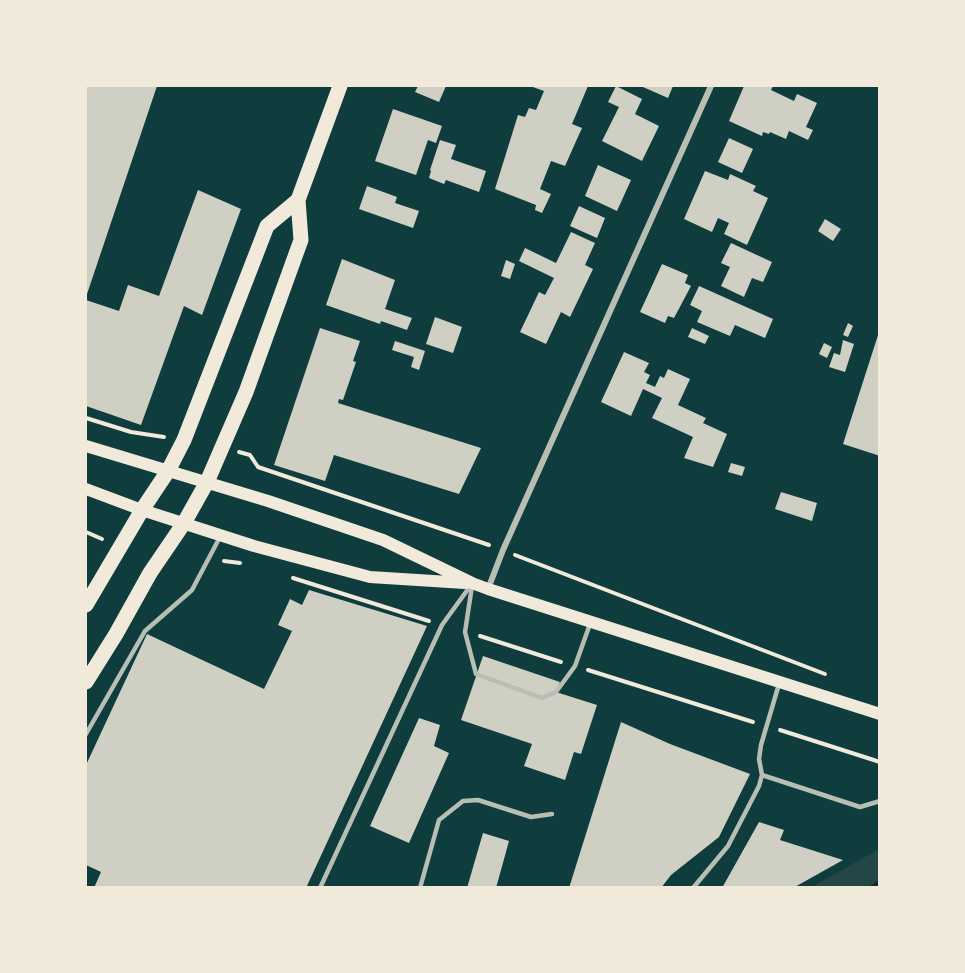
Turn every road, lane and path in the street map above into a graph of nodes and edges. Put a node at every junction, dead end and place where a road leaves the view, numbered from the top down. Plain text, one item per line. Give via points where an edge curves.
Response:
1 (340, 86) edge
2 (711, 86) edge
3 (298, 200) junction
4 (86, 418) edge
5 (184, 440) junction
6 (86, 446) edge
7 (221, 448) junction
8 (168, 471) junction
9 (207, 482) junction
10 (86, 489) edge
11 (142, 510) junction
12 (184, 524) junction
13 (221, 536) junction
14 (503, 550) junction
15 (472, 583) junction
16 (488, 589) junction
17 (86, 605) edge
18 (591, 621) junction
19 (826, 675) dead end
20 (86, 681) edge
21 (780, 682) junction
22 (879, 714) edge
23 (86, 734) edge
24 (762, 774) junction
25 (879, 801) edge
26 (552, 814) dead end
27 (320, 888) edge
28 (420, 888) edge
29 (693, 888) edge

1 - 3 main road
2 - 14 street
3 - 5 main road via 267,226
3 - 7 main road via 301,240 246,392
4 - 5 path via 131,432
5 - 8 main road
6 - 8 main road
7 - 9 main road
7 - 14 path via 250,455 258,467
8 - 9 main road
8 - 11 main road
9 - 12 main road
9 - 15 main road via 383,540
10 - 11 main road
11 - 12 main road
11 - 17 main road
12 - 13 main road
12 - 20 main road
13 - 15 main road via 370,577
13 - 23 lane via 192,590 145,631
14 - 16 street
14 - 19 path
15 - 16 main road
15 - 18 lane via 465,632 476,674 542,698 556,692 575,666
15 - 27 lane via 442,625
16 - 18 main road
18 - 21 main road
21 - 22 main road
21 - 24 lane via 761,746
24 - 25 lane via 860,807
24 - 29 lane via 728,846
26 - 28 lane via 531,818 478,800 463,801 439,820

